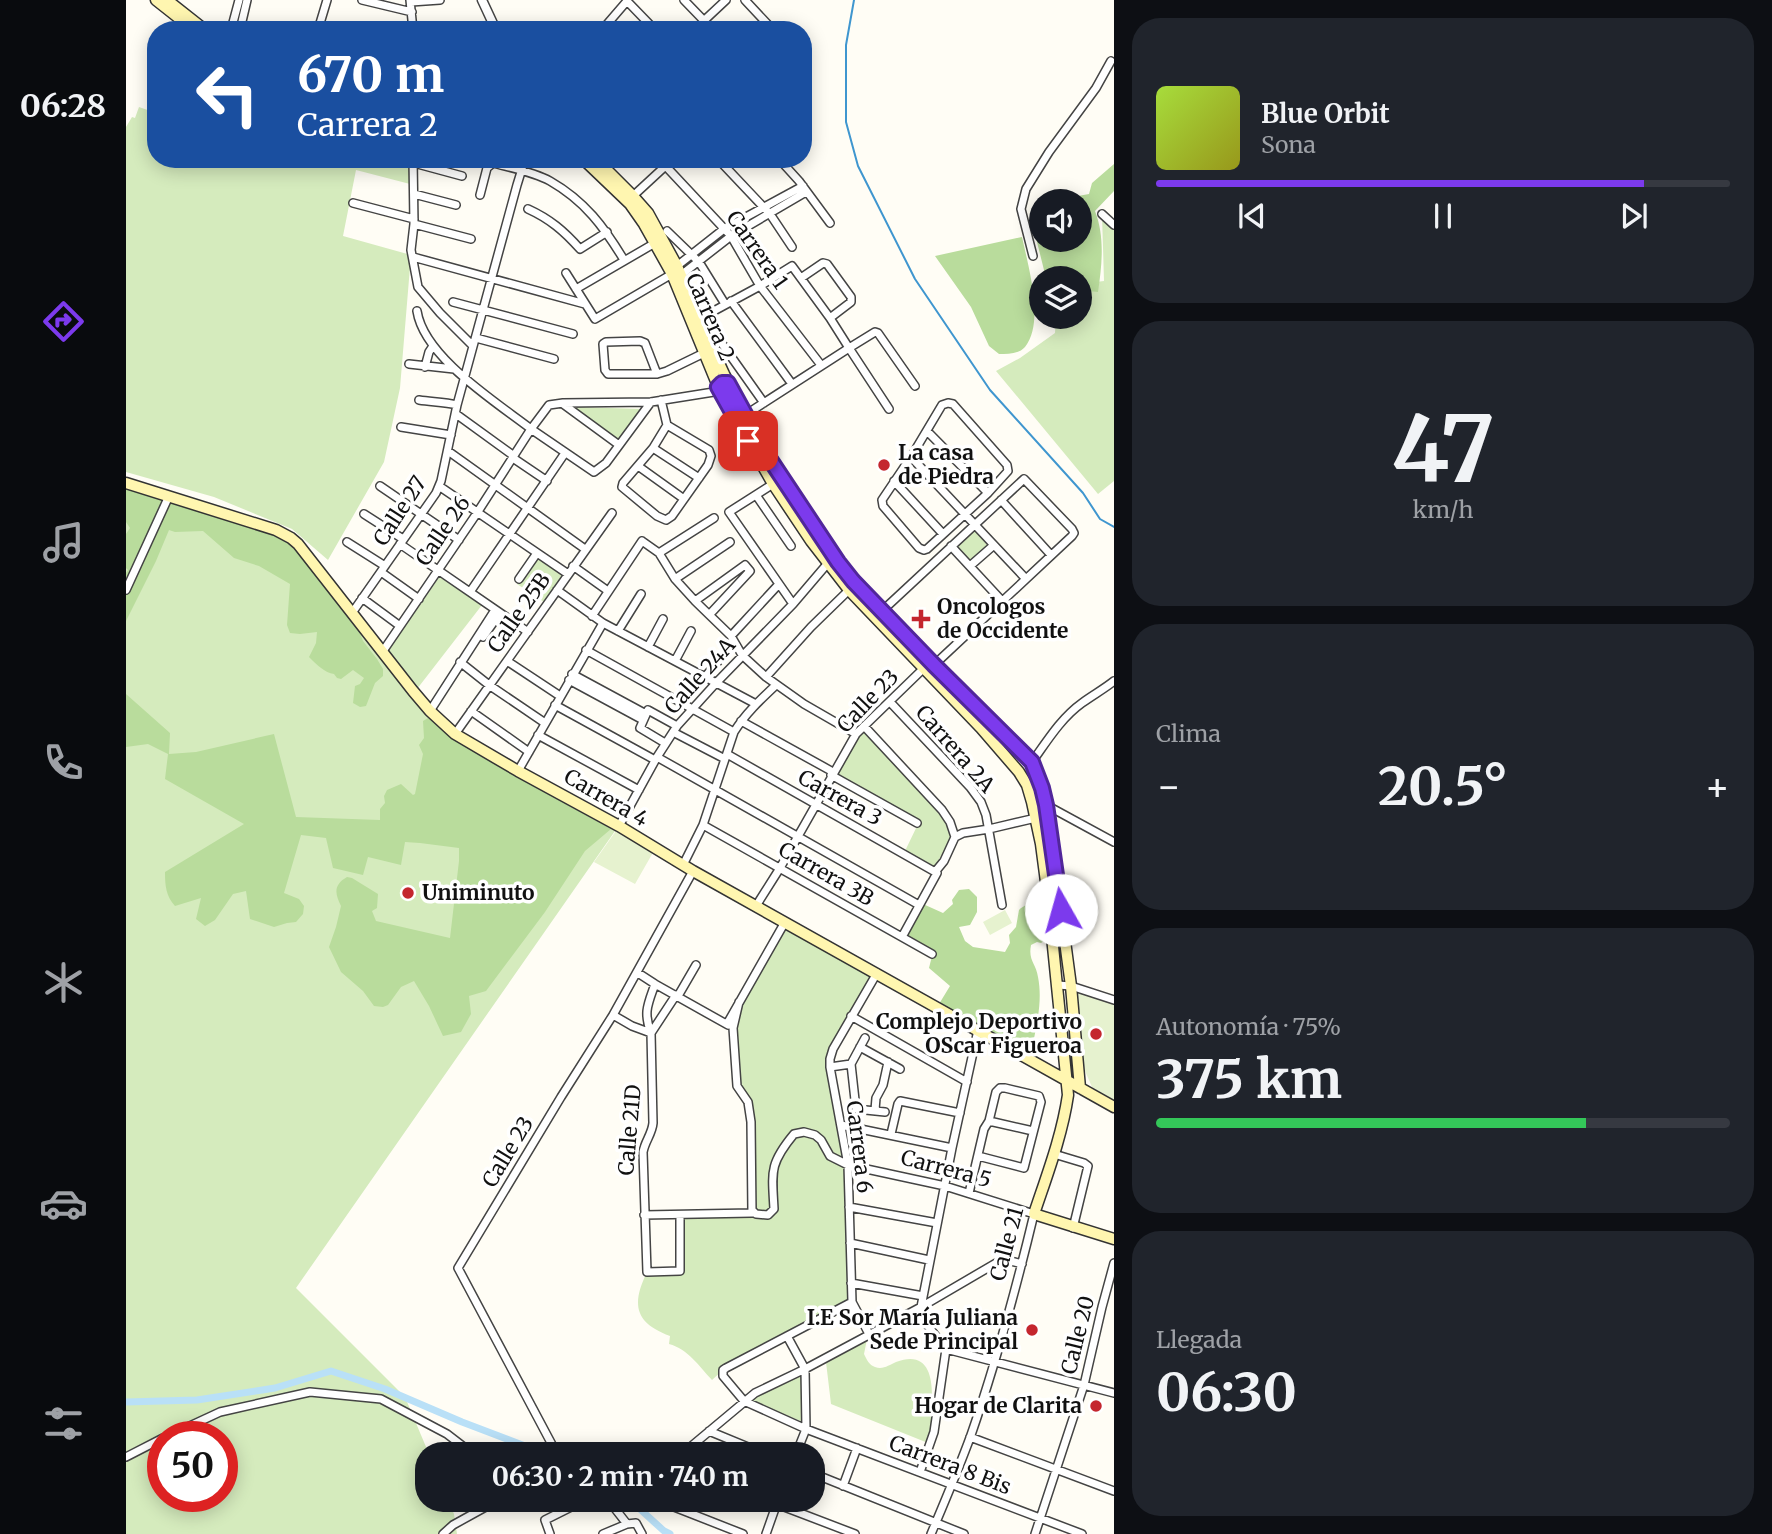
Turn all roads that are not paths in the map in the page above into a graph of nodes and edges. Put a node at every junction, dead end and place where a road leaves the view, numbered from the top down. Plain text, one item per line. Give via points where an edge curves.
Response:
1 (156, 0) edge
2 (167, 0) edge
3 (239, 0) edge
4 (247, 0) edge
5 (327, 0) edge
6 (362, 0) edge
7 (440, 0) edge
8 (482, 0) edge
9 (684, 0) edge
10 (726, 0) edge
11 (745, 0) edge
12 (410, 1) edge
13 (627, 1) edge
14 (412, 12) junction
15 (704, 20) joint
16 (183, 21) edge
17 (194, 21) edge
18 (233, 21) edge
19 (242, 21) edge
20 (321, 21) edge
21 (412, 21) edge
22 (492, 21) edge
23 (610, 21) edge
24 (646, 21) edge
25 (765, 21) edge
26 (1111, 61) dead end
27 (414, 168) edge
28 (436, 168) edge
29 (487, 168) edge
30 (513, 168) edge
31 (592, 168) edge
32 (605, 168) edge
33 (663, 168) edge
34 (667, 168) edge
35 (727, 168) edge
36 (787, 168) edge
37 (521, 170) junction
38 (462, 176) dead end
39 (805, 189) junction
40 (414, 194) junction
41 (480, 195) dead end
42 (633, 196) junction
43 (353, 203) dead end
44 (456, 205) dead end
45 (528, 209) dead end
46 (767, 210) junction
47 (1102, 214) dead end
48 (414, 221) junction
49 (830, 223) dead end
50 (1114, 225) edge
51 (724, 229) junction
52 (667, 231) dead end
53 (607, 232) junction
54 (731, 236) junction
55 (471, 239) dead end
56 (655, 243) junction
57 (792, 247) dead end
58 (691, 255) junction
59 (1033, 256) dead end
60 (413, 257) junction
61 (624, 260) junction
62 (698, 262) junction
63 (677, 272) junction
64 (566, 273) dead end
65 (491, 278) junction
66 (801, 278) junction
67 (760, 286) junction
68 (576, 289) junction
69 (453, 302) dead end
70 (728, 302) junction
71 (584, 304) junction
72 (483, 309) junction
73 (417, 311) dead end
74 (701, 318) junction
75 (830, 318) junction
76 (573, 334) dead end
77 (475, 342) junction
78 (433, 346) junction
79 (849, 348) junction
80 (704, 353) junction
81 (554, 359) dead end
82 (410, 364) dead end
83 (821, 365) junction
84 (425, 367) junction
85 (455, 369) junction
86 (657, 374) junction
87 (466, 378) junction
88 (721, 382) junction
89 (792, 384) junction
90 (915, 386) dead end
91 (419, 400) dead end
92 (661, 400) junction
93 (651, 402) junction
94 (563, 403) junction
95 (764, 403) junction
96 (888, 409) dead end
97 (457, 410) junction
98 (745, 415) junction
99 (667, 425) junction
100 (401, 427) dead end
101 (531, 429) junction
102 (927, 431) junction
103 (451, 435) junction
104 (619, 445) junction
105 (653, 448) junction
106 (448, 451) junction
107 (565, 453) junction
108 (514, 457) junction
109 (911, 457) junction
110 (638, 466) junction
111 (699, 478) junction
112 (547, 481) junction
113 (894, 481) junction
114 (126, 483) edge
115 (773, 484) junction
116 (496, 485) junction
117 (380, 486) dead end
118 (439, 486) junction
119 (988, 494) junction
120 (756, 495) junction
121 (169, 496) junction
122 (684, 499) junction
123 (1001, 500) junction
124 (528, 508) junction
125 (421, 513) junction
126 (477, 513) junction
127 (612, 513) dead end
128 (364, 514) dead end
129 (965, 514) junction
130 (714, 518) dead end
131 (975, 524) junction
132 (510, 534) junction
133 (943, 534) junction
134 (459, 540) junction
135 (348, 542) dead end
136 (401, 542) junction
137 (730, 542) dead end
138 (994, 545) junction
139 (791, 546) dead end
140 (951, 546) junction
141 (585, 550) junction
142 (537, 553) junction
143 (659, 553) junction
144 (1051, 555) junction
145 (828, 563) junction
146 (573, 566) junction
147 (970, 566) junction
148 (383, 569) junction
149 (438, 571) junction
150 (568, 574) junction
151 (519, 579) dead end
152 (676, 579) junction
153 (1026, 579) junction
154 (779, 584) junction
155 (126, 590) edge
156 (557, 590) junction
157 (849, 590) junction
158 (470, 592) junction
159 (608, 592) junction
160 (641, 594) dead end
161 (362, 598) junction
162 (419, 599) junction
163 (695, 601) junction
164 (1002, 601) junction
165 (793, 604) junction
166 (882, 611) junction
167 (352, 612) junction
168 (498, 612) junction
169 (710, 614) junction
170 (592, 616) junction
171 (663, 619) dead end
172 (603, 623) junction
173 (400, 626) junction
174 (618, 631) junction
175 (691, 631) dead end
176 (528, 632) junction
177 (732, 639) junction
178 (648, 647) junction
179 (586, 650) junction
180 (383, 652) junction
181 (743, 655) junction
182 (507, 661) junction
183 (675, 661) junction
184 (462, 664) junction
185 (929, 666) junction
186 (571, 677) junction
187 (705, 677) junction
188 (766, 677) junction
189 (1114, 681) edge
190 (716, 683) junction
191 (489, 685) junction
192 (776, 685) junction
193 (560, 696) junction
194 (890, 702) junction
195 (756, 704) junction
196 (555, 705) junction
197 (693, 710) junction
198 (430, 711) junction
199 (471, 711) junction
200 (645, 717) junction
201 (741, 721) junction
202 (545, 723) junction
203 (864, 726) junction
204 (675, 729) junction
205 (734, 732) junction
206 (455, 734) junction
207 (856, 734) junction
208 (538, 735) junction
209 (665, 743) junction
210 (528, 752) junction
211 (726, 757) junction
212 (656, 758) junction
213 (1032, 762) junction
214 (518, 771) junction
215 (832, 774) junction
216 (716, 789) junction
217 (639, 790) junction
218 (815, 804) junction
219 (1046, 805) junction
220 (1036, 818) junction
221 (917, 823) dead end
222 (703, 825) junction
223 (619, 826) junction
224 (989, 829) junction
225 (797, 836) junction
226 (956, 837) junction
227 (1114, 842) edge
228 (683, 865) junction
229 (780, 868) junction
230 (693, 871) junction
231 (936, 872) junction
232 (919, 905) junction
233 (1002, 905) dead end
234 (756, 906) junction
235 (785, 922) junction
236 (902, 937) junction
237 (932, 954) dead end
238 (696, 965) dead end
239 (638, 973) junction
240 (877, 973) junction
241 (655, 985) junction
242 (1058, 985) junction
243 (1070, 986) junction
244 (677, 996) junction
245 (1114, 1000) edge
246 (613, 1015) junction
247 (851, 1016) junction
248 (730, 1026) junction
249 (978, 1030) junction
250 (651, 1033) junction
251 (865, 1038) dead end
252 (860, 1047) junction
253 (888, 1062) junction
254 (851, 1064) junction
255 (830, 1067) junction
256 (900, 1069) dead end
257 (1068, 1080) junction
258 (967, 1082) junction
259 (1080, 1088) junction
260 (1114, 1107) edge
261 (875, 1110) junction
262 (885, 1112) dead end
263 (960, 1113) junction
264 (989, 1121) junction
265 (841, 1125) junction
266 (1034, 1131) junction
267 (891, 1134) junction
268 (952, 1148) junction
269 (1054, 1154) junction
270 (978, 1156) junction
271 (848, 1166) junction
272 (944, 1186) junction
273 (970, 1193) junction
274 (849, 1207) junction
275 (752, 1212) junction
276 (1034, 1214) junction
277 (644, 1215) junction
278 (680, 1215) junction
279 (937, 1223) junction
280 (1073, 1228) junction
281 (1114, 1239) edge
282 (850, 1243) junction
283 (929, 1260) junction
284 (1022, 1264) junction
285 (1114, 1264) edge
286 (851, 1283) junction
287 (923, 1296) junction
288 (852, 1302) junction
289 (921, 1307) junction
290 (869, 1334) junction
291 (787, 1336) junction
292 (946, 1349) junction
293 (995, 1361) junction
294 (805, 1369) junction
295 (1084, 1385) junction
296 (1114, 1393) edge
297 (744, 1401) junction
298 (201, 1421) edge
299 (806, 1429) junction
300 (709, 1431) junction
301 (970, 1437) junction
302 (457, 1442) edge
303 (551, 1442) edge
304 (696, 1442) edge
305 (736, 1442) edge
306 (801, 1442) edge
307 (147, 1446) edge
308 (856, 1448) junction
309 (126, 1457) edge
310 (1057, 1470) junction
311 (920, 1472) junction
312 (825, 1478) edge
313 (951, 1483) junction
314 (843, 1486) junction
315 (1114, 1492) edge
316 (477, 1512) edge
317 (562, 1512) edge
318 (618, 1512) edge
319 (687, 1512) edge
320 (774, 1512) edge
321 (802, 1512) edge
322 (1040, 1519) junction
323 (936, 1522) junction
324 (627, 1524) junction
325 (443, 1534) edge
326 (550, 1534) edge
327 (603, 1534) edge
328 (642, 1534) edge
329 (743, 1534) edge
330 (766, 1534) edge
331 (855, 1534) edge
332 (931, 1534) edge
333 (964, 1534) edge
334 (1035, 1534) edge
335 (1082, 1534) edge

1 - 16 main road
2 - 17 main road
3 - 18 street
4 - 19 street
5 - 20 street
6 - 14 street
7 - 12 street
8 - 22 street
9 - 15 street
10 - 15 street
11 - 25 street
12 - 14 street
13 - 23 street
13 - 24 street
14 - 21 street
26 - 59 street via 1026,189 1021,209
27 - 40 street
28 - 38 street
29 - 41 street
30 - 37 street
31 - 56 main road, Carrera 2 via 630,204
32 - 42 main road, Carrera 2
33 - 42 street
34 - 51 street, Carrera 1
35 - 46 street
36 - 39 street
37 - 53 street via 549,180 583,205
37 - 65 street, Calle 27
39 - 46 street
39 - 49 street
40 - 44 street
40 - 48 street
42 - 63 main road, Carrera 2 via 648,213
43 - 48 street
45 - 53 street via 547,218 580,249
46 - 51 street
46 - 54 street
46 - 57 street
47 - 50 street
48 - 55 street
48 - 60 street
51 - 54 street, Carrera 1
51 - 58 street
52 - 58 street
53 - 61 street
54 - 62 street
54 - 67 street, Carrera 1
56 - 61 street
56 - 63 main road, Carrera 2
58 - 62 street
58 - 63 street
60 - 65 street
60 - 77 street via 418,287
61 - 68 street
62 - 63 street
62 - 70 street
63 - 71 street via 595,319
63 - 74 main road, Carrera 2
63 - 80 main road, Carrera 2
64 - 68 street
65 - 71 street
65 - 72 street, Calle 27
66 - 67 street via 792,266
66 - 75 street
66 - 75 street via 827,264 851,297 848,305
67 - 70 street
67 - 83 street, Carrera 1
68 - 71 street
69 - 72 street
70 - 74 street
70 - 89 street
72 - 76 street
72 - 77 street, Calle 27
73 - 78 street
74 - 88 main road, Carrera 2
74 - 95 street
75 - 79 street
77 - 81 street
77 - 87 street, Calle 27
78 - 84 street
78 - 85 street
79 - 83 street
79 - 90 street via 878,333
79 - 96 street
80 - 86 street
80 - 88 main road, Carrera 2
82 - 84 street
83 - 89 street
84 - 85 street
85 - 87 street
86 - 86 street via 608,374 603,344 645,343
87 - 97 street, Calle 27
87 - 101 street
88 - 92 street
88 - 98 main road, Carrera 2
88 - 115 main road, Carrera 2
89 - 95 street
91 - 97 street via 439,401
92 - 93 street
92 - 99 street
93 - 94 street
93 - 104 street
94 - 101 street, Calle 26 via 549,405
94 - 104 street
95 - 98 street
97 - 103 street, Calle 27
97 - 108 street
98 - 166 main road, Carrera 2 via 830,551
99 - 105 street
99 - 111 street via 709,450 708,465
100 - 103 street
101 - 107 street
101 - 108 street, Calle 26
102 - 109 street
102 - 119 street
102 - 119 street via 942,405 953,404 1007,465 1008,471
103 - 106 street, Calle 27
104 - 107 street via 594,472
105 - 110 street
105 - 111 street
106 - 116 street
106 - 118 street, Calle 27
107 - 112 street
108 - 112 street
108 - 116 street, Calle 26
109 - 113 street
109 - 129 street
110 - 122 street
110 - 122 street via 622,487 657,516 666,520
111 - 122 street
112 - 124 street
113 - 133 street
113 - 133 street via 882,503 919,548 928,549
114 - 121 main road, Carrera 4
115 - 120 street
115 - 145 main road, Carrera 2
116 - 124 street
116 - 126 street, Calle 26
117 - 125 street
118 - 125 street, Calle 27
118 - 126 street
119 - 129 street
120 - 139 street
120 - 154 street via 729,512
121 - 155 street
121 - 167 main road, Carrera 4 via 291,538
123 - 131 street
123 - 144 street
123 - 144 street, Calle 23 via 1024,479 1072,530 1072,536
124 - 132 street
124 - 141 street
125 - 134 street
125 - 136 street, Calle 27
126 - 132 street
126 - 134 street, Calle 26
127 - 141 street, Calle 25B
128 - 136 street
129 - 131 street
129 - 133 street
130 - 143 street
131 - 138 street
131 - 140 street
132 - 142 street
132 - 158 street
134 - 149 street, Calle 26
135 - 148 street
136 - 148 street, Calle 27
136 - 149 street
137 - 152 street
138 - 147 street
138 - 153 street
140 - 147 street
140 - 166 street
141 - 146 street, Calle 25B
142 - 150 street
142 - 151 street
143 - 152 street
143 - 159 street via 642,541
144 - 153 street, Calle 23
145 - 157 main road, Carrera 2
145 - 165 street, Calle 24A
146 - 150 street, Calle 25B
146 - 159 street
147 - 164 street
148 - 161 street, Calle 27
148 - 162 street
149 - 158 street
149 - 162 street, Calle 26
150 - 156 street, Calle 25B
152 - 163 street
153 - 164 street, Calle 23
154 - 165 street
154 - 177 street
156 - 170 street
156 - 176 street, Calle 25B
157 - 185 main road, Carrera 2
157 - 188 street
158 - 168 street
159 - 170 street
160 - 174 street
161 - 167 street, Calle 27
161 - 173 street
162 - 173 street, Calle 26
163 - 169 street
163 - 169 street via 745,565 750,570
164 - 185 street, Calle 23
165 - 181 street, Calle 24A
166 - 185 main road, Carrera 2
167 - 180 main road, Carrera 4
168 - 176 street
168 - 184 street
169 - 177 street
170 - 172 street
171 - 178 street
172 - 174 street
172 - 179 street
173 - 180 street, Calle 26
174 - 178 street
175 - 183 street
176 - 182 street, Calle 25B
177 - 181 street
177 - 187 street
178 - 183 street
179 - 186 street
179 - 197 street
180 - 198 main road, Carrera 4
181 - 188 street
181 - 190 street, Calle 24A
182 - 191 street, Calle 25B
182 - 193 street
183 - 187 street
184 - 191 street
184 - 198 street
185 - 194 street, Calle 23
185 - 213 main road, Carrera 2
185 - 220 main road, Carrera 2 via 1019,772
186 - 193 street
186 - 200 street
187 - 190 street
188 - 192 street
189 - 213 street via 1064,719
190 - 195 street
190 - 197 street, Calle 24A
191 - 199 street, Calle 25B
191 - 202 street
192 - 195 street
192 - 207 street
193 - 196 street
194 - 203 street, Calle 23
194 - 224 street, Carrera 2A via 970,787 984,807
195 - 201 street
196 - 202 street
196 - 212 street
197 - 204 street, Calle 24A
197 - 205 street
198 - 206 main road, Carrera 4
199 - 206 street, Calle 25B
199 - 210 street
200 - 204 street, Carrera 3 via 648,710
200 - 209 street via 640,728
201 - 205 street
201 - 215 street
202 - 208 street
203 - 207 street, Calle 23
203 - 226 street via 942,810
204 - 209 street, Calle 24A
204 - 211 street, Carrera 3
205 - 211 street
206 - 214 main road, Carrera 4
207 - 215 street, Calle 23
208 - 210 street
208 - 217 street
209 - 212 street, Calle 24A
210 - 214 street
211 - 216 street
211 - 218 street, Carrera 3
212 - 216 street
212 - 217 street, Calle 24A
213 - 219 main road, Carrera 2
214 - 223 main road, Carrera 4
215 - 218 street, Calle 23
215 - 221 street
216 - 222 street
216 - 225 street
217 - 223 street, Calle 24A
218 - 225 street, Calle 23
218 - 231 street, Carrera 3
219 - 227 street
219 - 243 main road, Carrera 2
220 - 224 street
220 - 242 main road, Carrera 2
222 - 228 street
222 - 229 street, Carrera 3B
223 - 228 main road, Carrera 4
224 - 226 street
224 - 233 street, Carrera 2A
225 - 229 street, Calle 23
225 - 232 street
226 - 231 street
228 - 230 main road, Carrera 4
229 - 234 street, Calle 23
229 - 236 street, Carrera 3B
230 - 234 main road, Carrera 4
230 - 239 street, Calle 23
231 - 232 street
232 - 236 street
234 - 235 main road, Carrera 4
235 - 240 main road, Carrera 4
235 - 248 street
236 - 237 street, Carrera 3B
238 - 244 street
239 - 241 street
239 - 246 street, Calle 23
240 - 247 street, Carrera 6
240 - 249 main road, Carrera 4
241 - 244 street
241 - 250 street, Calle 21D via 646,1007
242 - 243 street
242 - 257 main road, Carrera 2
243 - 245 street
243 - 259 main road, Carrera 2
244 - 248 street
244 - 250 street
246 - 250 street
246 - 303 street, Calle 23 via 458,1268
247 - 255 street, Carrera 6 via 833,1049
247 - 258 street
248 - 275 street via 737,1086 748,1102 751,1122
249 - 257 main road, Carrera 4
249 - 258 street
250 - 277 street, Calle 21D via 653,1123 643,1152
251 - 252 street
252 - 253 street
252 - 254 street
253 - 256 street
253 - 261 street
254 - 255 street
254 - 261 street via 856,1108
255 - 265 street, Carrera 6
257 - 259 main road, Carrera 4
257 - 269 main road, Calle 21
258 - 263 street
259 - 260 main road, Carrera 4
261 - 262 street
263 - 267 street via 900,1101
263 - 268 street
264 - 266 street
264 - 266 street via 1000,1088 1033,1094 1041,1102
264 - 270 street
265 - 267 street
265 - 271 street, Carrera 6
266 - 270 street via 1024,1168
267 - 268 street
268 - 272 street
269 - 276 main road, Calle 21
269 - 280 street via 1088,1166
270 - 273 street
271 - 272 street, Carrera 5
271 - 274 street, Carrera 6
271 - 275 street via 830,1156 815,1135 794,1134 772,1170 774,1209 768,1214
272 - 273 street, Carrera 5
272 - 279 street
273 - 276 street, Carrera 5
274 - 279 street
274 - 282 street, Carrera 6
275 - 278 street
276 - 280 main road, Carrera 5
276 - 284 street, Calle 21
277 - 278 street
277 - 278 street, Calle 21D via 647,1272 680,1271
279 - 283 street
280 - 281 main road, Carrera 5
282 - 283 street
282 - 286 street, Carrera 6
283 - 287 street
284 - 289 street via 1003,1259
284 - 293 street, Calle 21
285 - 295 street, Calle 20
286 - 287 street
286 - 288 street, Carrera 6
287 - 289 street
288 - 290 street, Carrera 6
288 - 291 street
289 - 290 street
289 - 292 street via 928,1326
290 - 294 street
291 - 294 street
291 - 297 street via 723,1370
292 - 293 street
292 - 311 street via 934,1432
293 - 295 street
293 - 301 street, Calle 21
294 - 297 street
294 - 299 street
295 - 296 street
295 - 310 street, Calle 20
297 - 299 street, Carrera 8 Bis
297 - 300 street
298 - 302 street via 220,1412 310,1392 381,1399
299 - 306 street
299 - 308 street, Carrera 8 Bis
300 - 304 street
300 - 305 street
301 - 310 street
301 - 313 street, Calle 21
307 - 309 street
308 - 311 street, Carrera 8 Bis
308 - 314 street
310 - 315 street
310 - 322 street, Calle 20
311 - 313 street, Carrera 8 Bis
312 - 314 street
313 - 322 street, Carrera 8 Bis
313 - 323 street, Calle 21
314 - 323 street
316 - 325 street
317 - 326 street via 545,1520
318 - 324 street
319 - 329 street
320 - 330 street
321 - 331 street
322 - 334 street, Calle 20
322 - 335 street, Carrera 8 Bis
323 - 332 street, Calle 21
323 - 333 street
324 - 327 street
324 - 328 street via 636,1523

